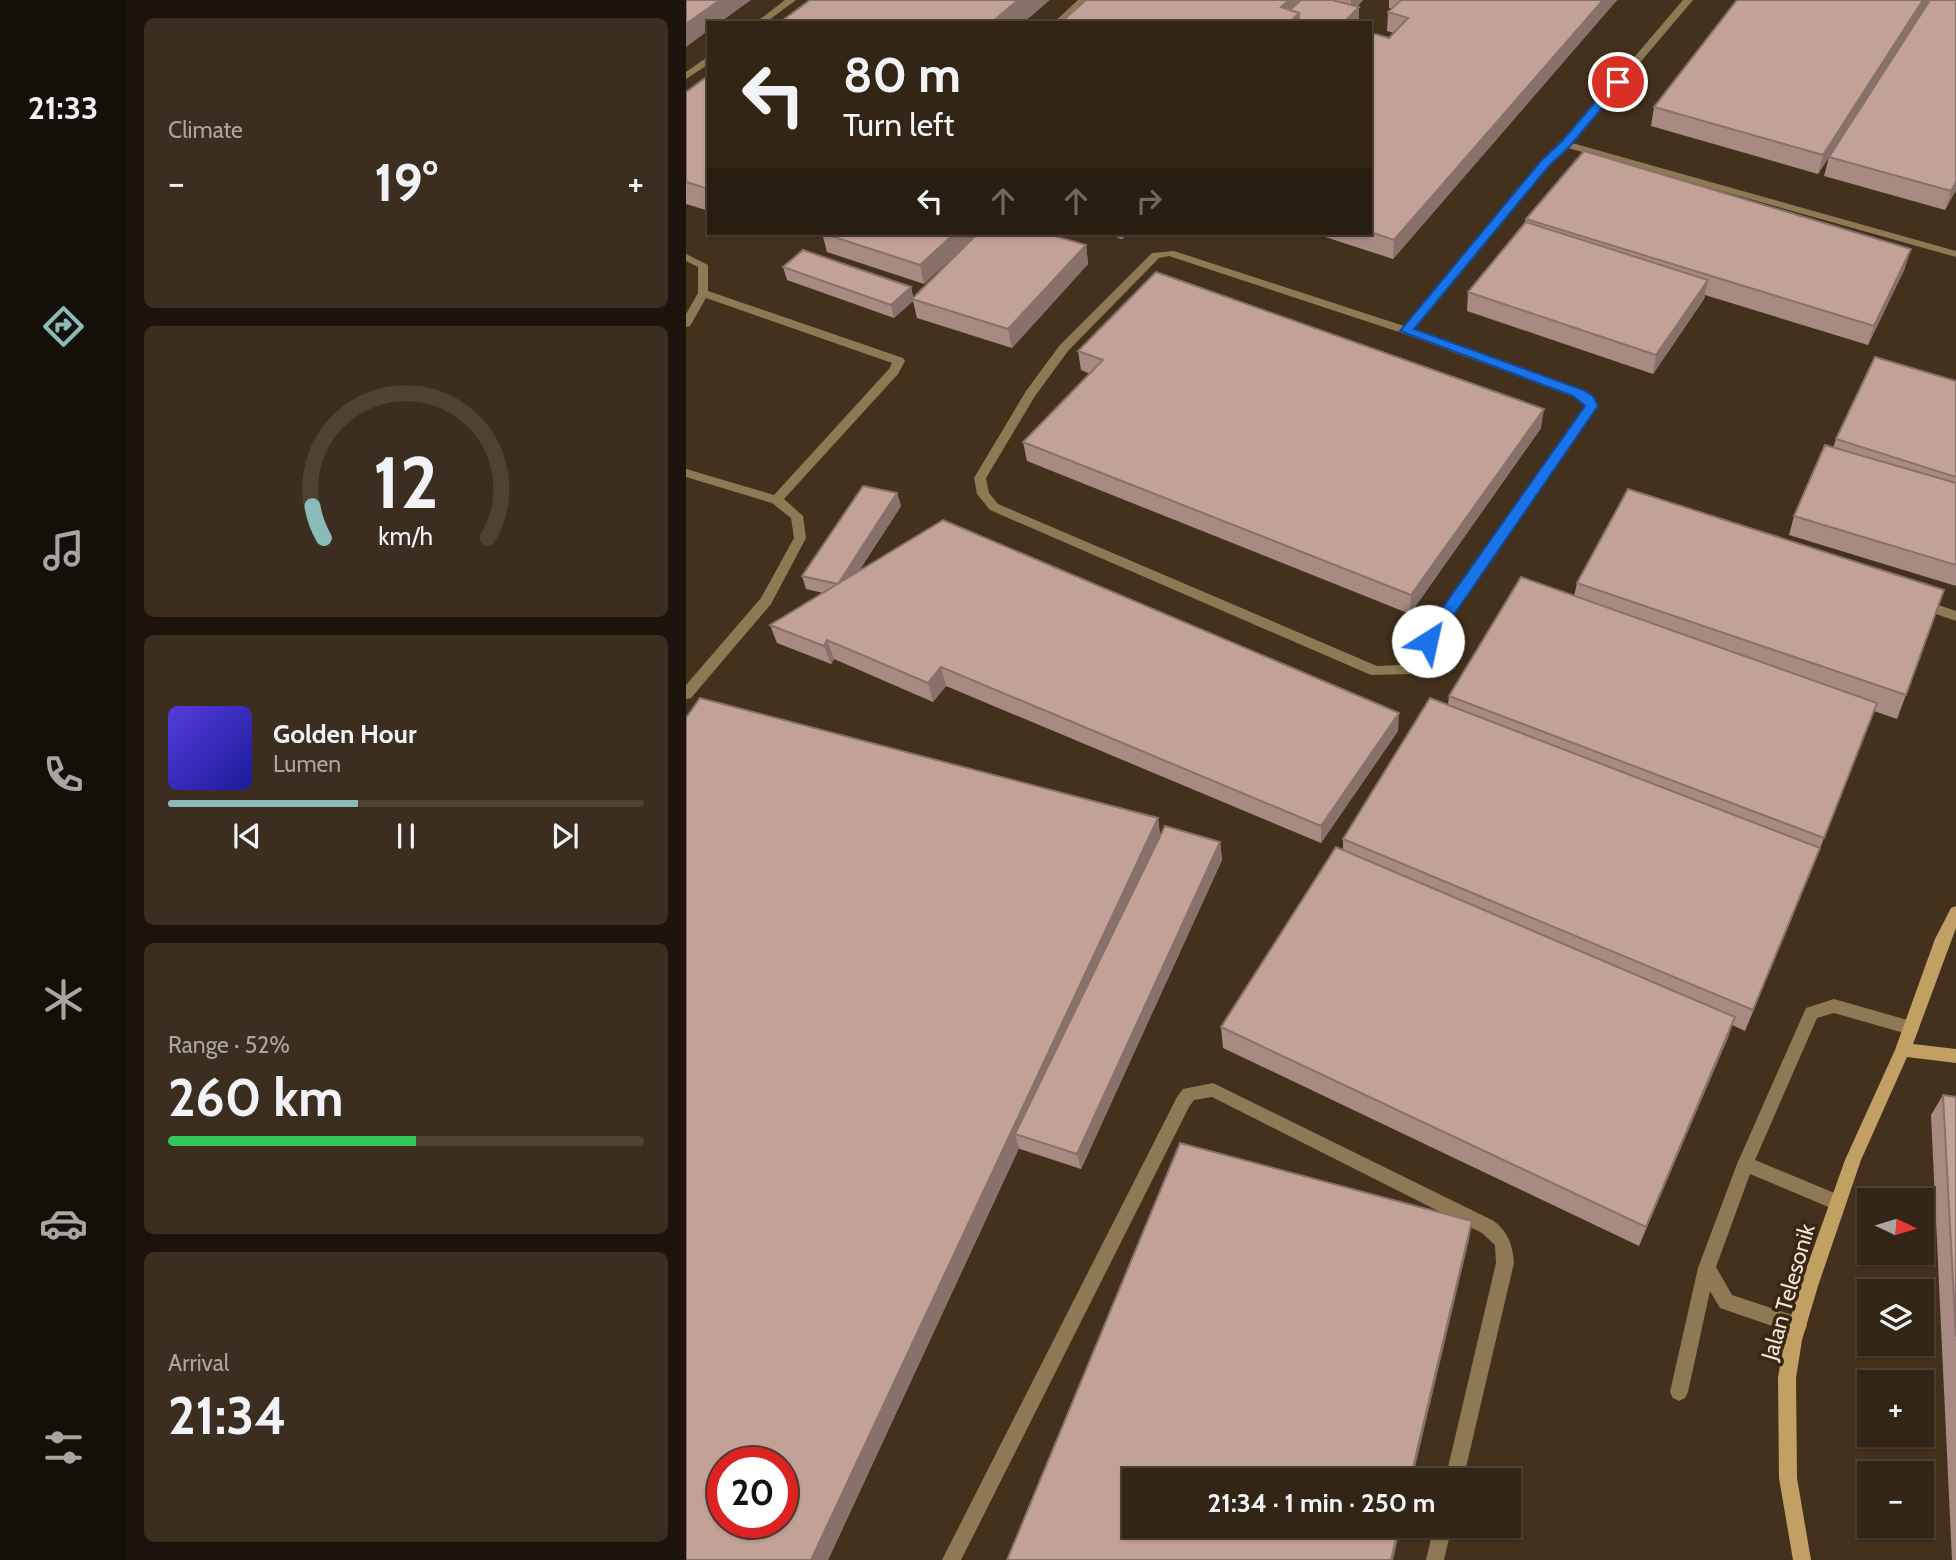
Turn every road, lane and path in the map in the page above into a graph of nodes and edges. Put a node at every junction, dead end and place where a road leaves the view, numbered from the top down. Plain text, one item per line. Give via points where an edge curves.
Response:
1 (791, 0) edge
2 (1083, 0) edge
3 (1688, 0) edge
4 (762, 21) edge
5 (1059, 21) edge
6 (707, 60) edge
7 (686, 76) edge
8 (1566, 144) junction
9 (1956, 254) edge
10 (686, 257) edge
11 (703, 293) junction
12 (686, 324) edge
13 (1406, 331) junction
14 (686, 473) edge
15 (776, 500) junction
16 (1903, 599) edge
17 (1956, 616) edge
18 (687, 692) edge
19 (1956, 912) edge
20 (1911, 1028) junction
21 (1903, 1050) junction
22 (1956, 1056) edge
23 (1745, 1164) junction
24 (1838, 1203) junction
25 (1707, 1268) junction
26 (1798, 1326) junction
27 (1679, 1392) dead end
28 (1457, 1468) edge
29 (1440, 1538) edge
30 (951, 1560) edge
31 (1435, 1560) edge
32 (1802, 1560) edge

1 - 4 lane
2 - 5 lane
3 - 8 lane
6 - 7 lane
8 - 9 lane
8 - 13 lane via 1544,164
10 - 11 lane via 703,265
11 - 12 lane
11 - 15 lane via 898,361 894,371
13 - 13 lane via 1170,253 1156,255 1064,348 1030,394 980,478 983,494 994,507 1376,671 1405,670 1592,406 1578,393
14 - 15 lane
15 - 18 lane via 797,516 800,538 766,601
16 - 17 lane
19 - 20 street, Jalan Telesonik
20 - 21 street, Jalan Telesonik
20 - 23 lane via 1834,1006 1811,1013
21 - 22 street
21 - 24 street, Jalan Telesonik
23 - 24 lane
23 - 25 lane
24 - 26 street, Jalan Telesonik
25 - 26 lane via 1726,1302
25 - 27 lane
26 - 32 street, Jalan Telesonik via 1787,1378 1786,1425 1788,1478
28 - 30 lane via 1505,1263 1498,1233 1213,1090 1189,1094
29 - 31 lane

